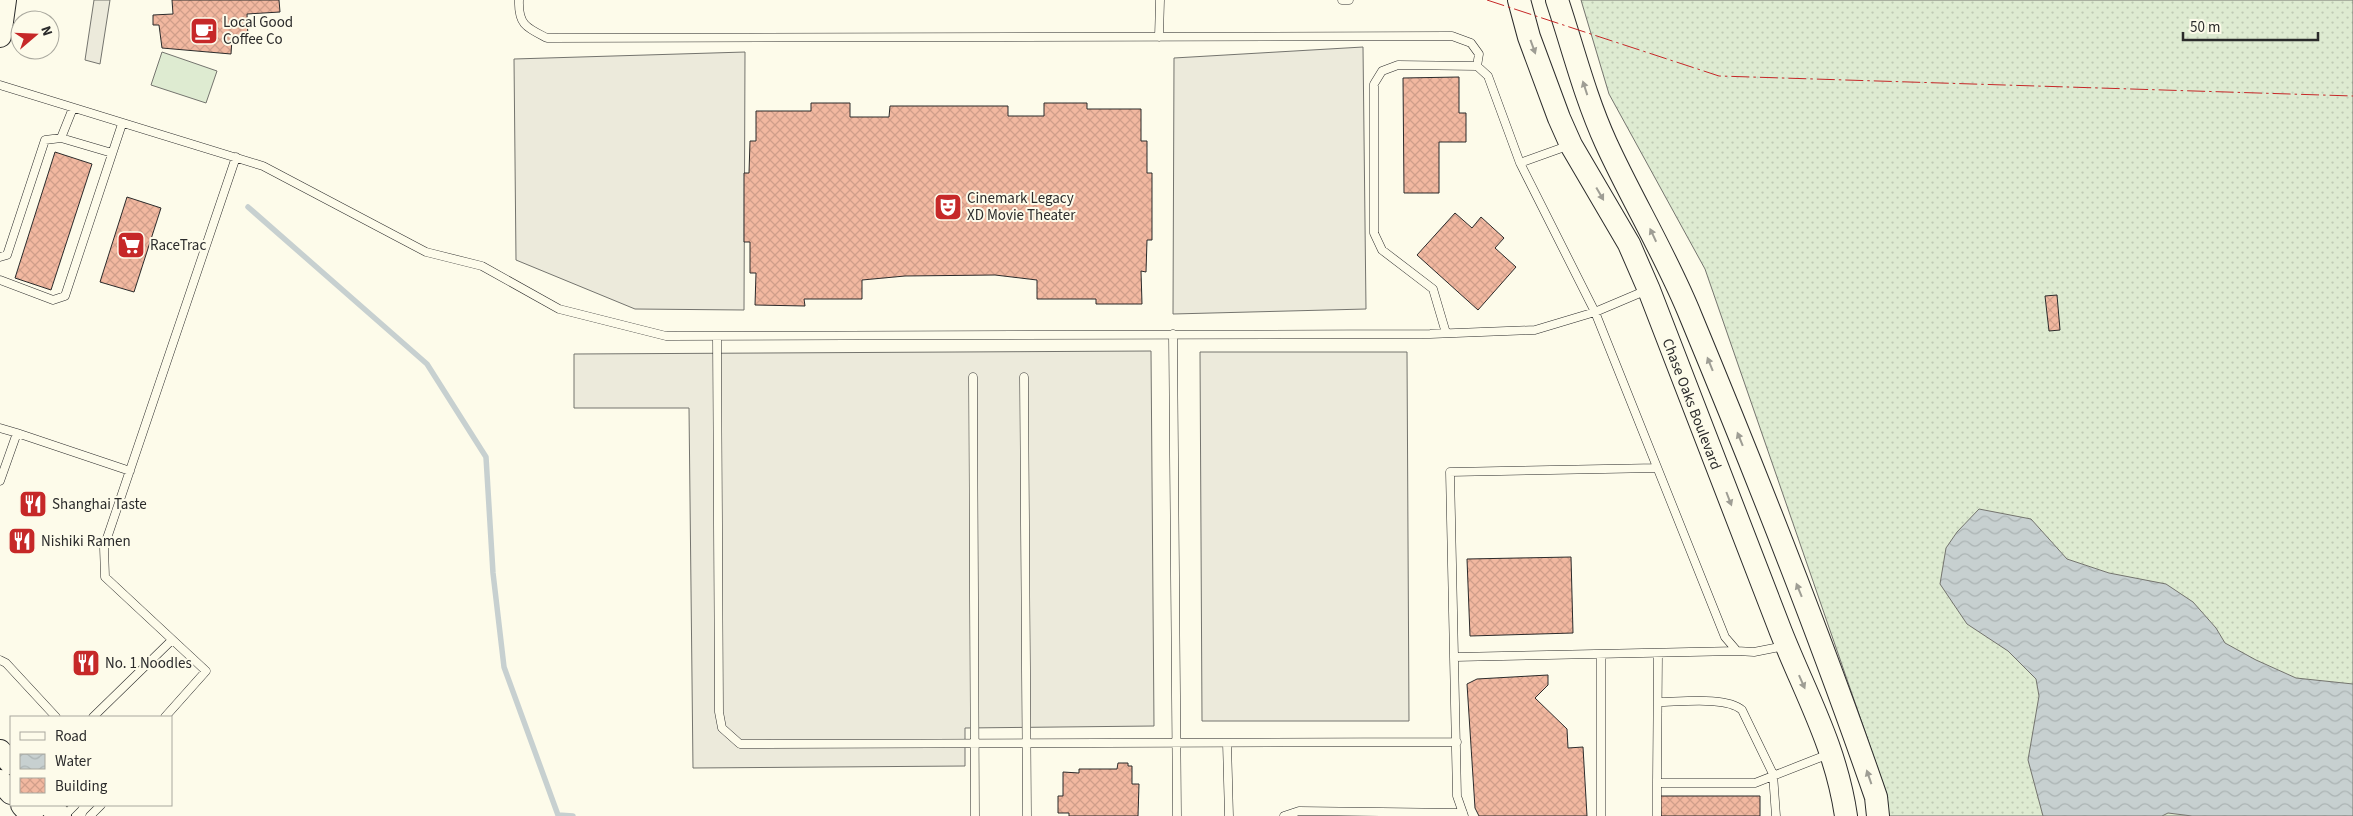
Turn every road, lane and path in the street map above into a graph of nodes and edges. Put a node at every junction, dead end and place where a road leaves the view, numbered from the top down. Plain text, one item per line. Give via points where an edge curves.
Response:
1 (5, 0) edge
2 (519, 0) edge
3 (1160, 0) edge
4 (1342, 0) edge
5 (1349, 0) edge
6 (1519, 0) edge
7 (1557, 0) edge
8 (0, 36) edge
9 (1159, 36) junction
10 (1476, 66) junction
11 (0, 85) edge
12 (73, 108) junction
13 (122, 124) junction
14 (61, 138) junction
15 (1571, 145) junction
16 (112, 153) junction
17 (236, 157) junction
18 (1520, 163) junction
19 (0, 257) edge
20 (1674, 279) junction
21 (0, 280) edge
22 (1649, 290) junction
23 (1595, 312) junction
24 (1446, 333) junction
25 (1173, 334) junction
26 (717, 336) junction
27 (973, 377) dead end
28 (1024, 377) dead end
29 (0, 428) edge
30 (17, 433) junction
31 (1657, 468) junction
32 (130, 471) junction
33 (0, 478) edge
34 (1817, 636) junction
35 (172, 640) junction
36 (1786, 646) junction
37 (1737, 651) junction
38 (1658, 653) junction
39 (1601, 654) junction
40 (1455, 657) junction
41 (0, 660) edge
42 (1658, 702) junction
43 (55, 716) edge
44 (94, 716) edge
45 (166, 716) edge
46 (1456, 742) junction
47 (1026, 743) junction
48 (1176, 743) junction
49 (1227, 743) junction
50 (975, 744) junction
51 (0, 751) edge
52 (1831, 754) junction
53 (10, 762) edge
54 (1773, 774) junction
55 (0, 781) edge
56 (1657, 783) junction
57 (10, 792) edge
58 (23, 806) edge
59 (50, 806) edge
60 (74, 806) edge
61 (100, 806) edge
62 (1415, 814) edge
63 (1464, 815) edge
64 (32, 816) edge
65 (60, 816) edge
66 (64, 816) edge
67 (90, 816) edge
68 (975, 816) edge
69 (1027, 816) edge
70 (1177, 816) edge
71 (1229, 816) edge
72 (1284, 816) edge
73 (1601, 816) edge
74 (1657, 816) edge
75 (1776, 816) edge
76 (1846, 816) edge
77 (1878, 816) edge

1 - 8 street
2 - 9 lane via 518,15 527,28 548,38
3 - 9 lane
4 - 5 lane
6 -> 15 street, Chase Oaks Boulevard via 1529,37
20 -> 7 street, Chase Oaks Boulevard via 1606,142 1586,94
9 - 10 lane via 1452,36 1471,43 1479,54
10 - 18 lane via 1488,76
10 - 24 lane via 1398,65 1382,71 1374,84 1374,233 1382,250 1433,289
11 - 12 lane
12 - 13 lane
12 - 14 lane
13 - 16 lane
13 - 17 lane
14 - 16 lane
14 - 19 lane via 45,140 7,255
15 - 18 lane
15 -> 22 street, Chase Oaks Boulevard via 1629,244
16 - 21 lane via 64,296 52,300
17 - 26 lane via 263,166 426,252 482,266 560,308 666,336
17 - 32 lane
18 - 23 lane
20 - 22 street
34 -> 20 street, Chase Oaks Boulevard
22 - 23 lane
22 -> 36 street, Chase Oaks Boulevard
23 - 24 lane via 1535,330
23 - 31 lane
24 - 25 lane
25 - 26 lane
25 - 48 lane
26 - 50 lane via 719,702 722,728 740,744
27 - 50 lane
28 - 47 lane
29 - 30 lane
30 - 32 lane
30 - 33 lane
31 - 37 lane via 1725,637
31 - 40 lane via 1450,472
32 - 35 lane via 104,547 105,577
34 - 36 street
77 -> 34 street, Chase Oaks Boulevard via 1876,797
35 - 44 lane
35 - 45 lane via 206,672
36 - 37 lane via 1754,652
36 -> 52 street, Chase Oaks Boulevard
37 - 38 lane
38 - 39 lane
38 - 42 lane
39 - 40 lane
39 - 73 lane
40 - 46 lane
41 - 43 lane
42 - 54 lane via 1736,704 1752,726
42 - 56 lane
46 - 49 lane
46 - 63 lane via 1457,796
47 - 48 lane
47 - 50 lane
47 - 69 lane
48 - 49 lane
48 - 70 lane
49 - 71 lane
50 - 68 lane
51 - 53 street
52 - 54 lane
52 - 76 street, Chase Oaks Boulevard via 1841,782
54 - 56 lane via 1755,783
54 - 75 lane
55 - 57 street
56 - 74 lane
58 - 64 street
59 - 65 street
60 - 66 lane
61 - 67 lane
62 - 63 lane
62 - 72 lane via 1299,811

